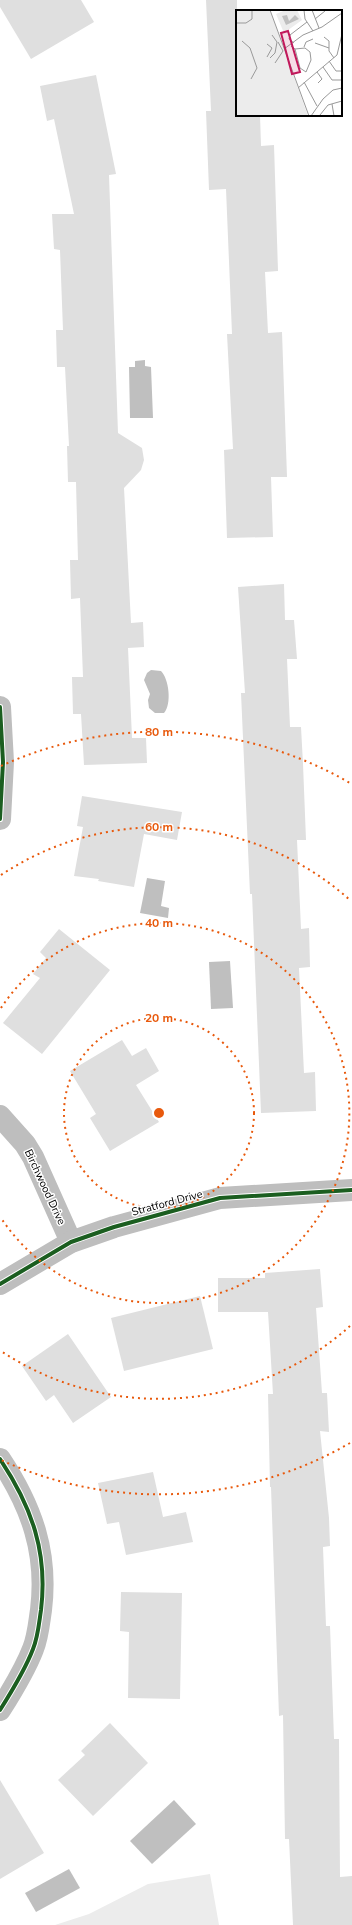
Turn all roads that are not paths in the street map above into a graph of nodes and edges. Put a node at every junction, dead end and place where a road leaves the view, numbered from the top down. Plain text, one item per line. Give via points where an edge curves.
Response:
1 (0, 707) edge
2 (0, 819) edge
3 (0, 1116) edge
4 (352, 1190) edge
5 (70, 1242) junction
6 (0, 1284) edge
7 (0, 1459) edge
8 (0, 1710) edge

1 - 2 street
3 - 5 street, Birchwood Drive via 33,1157
4 - 5 street, Stratford Drive via 220,1198 114,1227
5 - 6 street, Stratford Drive
7 - 8 street via 32,1517 43,1568 43,1598 33,1649

